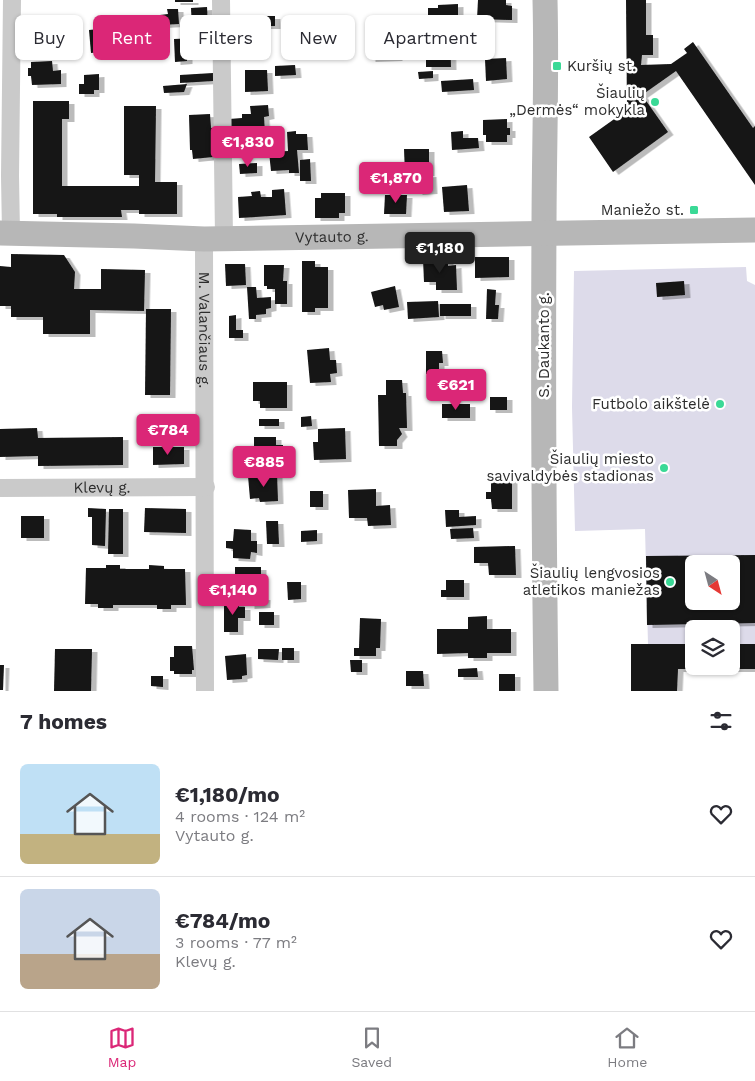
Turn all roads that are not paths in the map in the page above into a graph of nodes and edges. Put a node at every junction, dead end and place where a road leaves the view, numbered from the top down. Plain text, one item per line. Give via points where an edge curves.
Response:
1 (12, 0) edge
2 (221, 0) edge
3 (545, 0) edge
4 (755, 230) edge
5 (544, 232) junction
6 (6, 233) edge
7 (214, 238) junction
8 (206, 487) junction
9 (0, 488) edge
10 (205, 691) edge
11 (546, 691) edge

1 - 6 street via 10,176
2 - 7 street, M. Valančiaus g.
3 - 5 main road, S. Daukanto g.
4 - 5 main road, Vytauto g.
5 - 7 main road, Vytauto g.
5 - 11 main road, S. Daukanto g.
6 - 7 main road, Vytauto g.
7 - 8 street, M. Valančiaus g.
8 - 9 street, Klevų g.
8 - 10 street, M. Valančiaus g.

